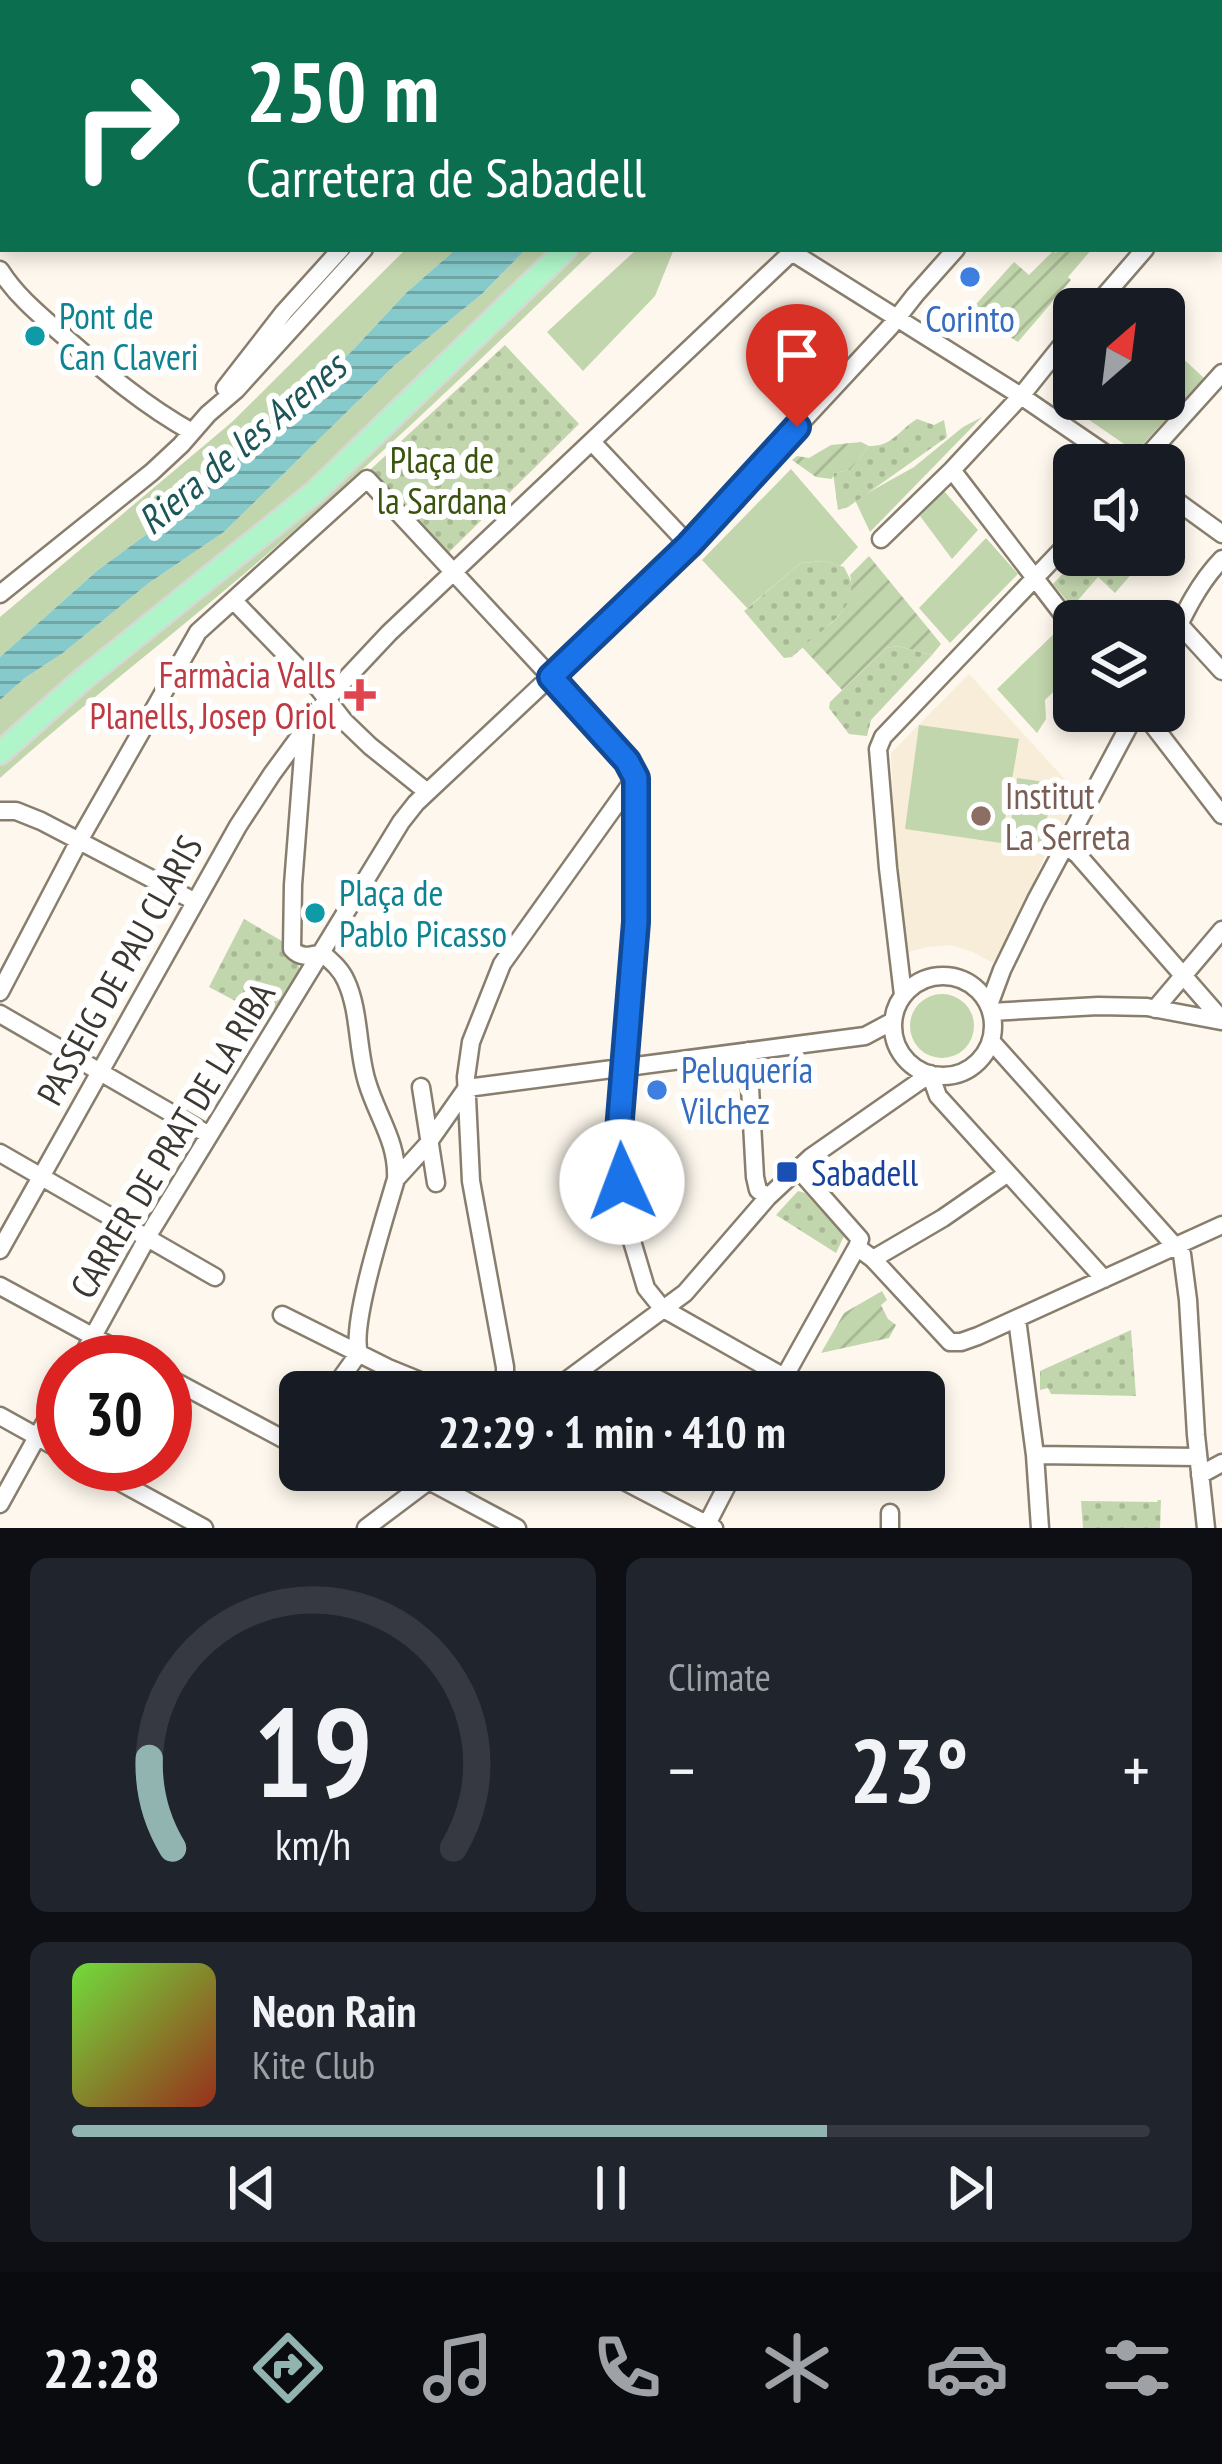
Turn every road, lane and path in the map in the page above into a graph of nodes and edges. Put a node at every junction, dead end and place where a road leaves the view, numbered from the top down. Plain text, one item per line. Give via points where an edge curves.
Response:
1 (338, 252) edge
2 (361, 252) edge
3 (563, 252) edge
4 (789, 252) edge
5 (794, 252) edge
6 (953, 252) edge
7 (1142, 252) edge
8 (0, 270) edge
9 (1111, 288) edge
10 (897, 318) junction
11 (1053, 356) edge
12 (1222, 373) edge
13 (1021, 396) junction
14 (208, 414) junction
15 (185, 440) junction
16 (592, 442) junction
17 (1092, 444) edge
18 (1158, 444) edge
19 (952, 470) junction
20 (1185, 507) edge
21 (1222, 534) edge
22 (881, 538) dead end
23 (689, 545) junction
24 (1222, 559) edge
25 (1053, 560) edge
26 (454, 572) junction
27 (1034, 580) junction
28 (0, 594) edge
29 (234, 601) junction
30 (1053, 603) edge
31 (1185, 613) edge
32 (1185, 630) edge
33 (1222, 670) edge
34 (551, 677) junction
35 (327, 699) junction
36 (304, 728) junction
37 (1128, 732) edge
38 (1156, 732) edge
39 (0, 753) edge
40 (426, 791) junction
41 (628, 810) junction
42 (0, 812) edge
43 (1222, 815) edge
44 (80, 839) junction
45 (1066, 846) junction
46 (194, 901) junction
47 (1222, 930) edge
48 (322, 953) junction
49 (1182, 975) junction
50 (0, 992) edge
51 (903, 995) junction
52 (986, 1003) junction
53 (1155, 1009) junction
54 (1030, 1011) junction
55 (0, 1013) edge
56 (893, 1021) junction
57 (1222, 1021) edge
58 (865, 1036) junction
59 (992, 1037) junction
60 (898, 1046) junction
61 (748, 1051) junction
62 (909, 1062) junction
63 (624, 1068) junction
64 (100, 1070) junction
65 (930, 1074) junction
66 (422, 1087) dead end
67 (467, 1088) junction
68 (898, 1098) junction
69 (209, 1135) junction
70 (430, 1141) junction
71 (0, 1153) edge
72 (799, 1170) junction
73 (1008, 1172) junction
74 (41, 1176) junction
75 (396, 1179) junction
76 (436, 1183) dead end
77 (768, 1197) junction
78 (1222, 1226) edge
79 (148, 1237) junction
80 (857, 1246) junction
81 (1174, 1247) junction
82 (0, 1250) edge
83 (873, 1259) junction
84 (215, 1276) dead end
85 (1104, 1279) junction
86 (0, 1286) edge
87 (662, 1308) junction
88 (282, 1315) dead end
89 (1017, 1319) junction
90 (89, 1335) edge
91 (94, 1335) edge
92 (359, 1353) junction
93 (346, 1371) edge
94 (400, 1371) edge
95 (505, 1371) edge
96 (575, 1371) edge
97 (760, 1371) edge
98 (787, 1371) edge
99 (192, 1390) edge
100 (0, 1416) edge
101 (279, 1433) edge
102 (36, 1435) edge
103 (36, 1440) edge
104 (1035, 1455) junction
105 (1222, 1463) edge
106 (1199, 1466) junction
107 (136, 1491) edge
108 (416, 1491) edge
109 (459, 1491) edge
110 (642, 1491) edge
111 (725, 1491) edge
112 (0, 1504) edge
113 (708, 1527) edge
114 (204, 1528) edge
115 (366, 1528) edge
116 (517, 1528) edge
117 (1040, 1528) edge
118 (1207, 1528) edge

1 - 14 street
2 - 14 street
3 - 39 main road via 315,492
4 - 16 street, PASSEIG DE PAU CLARIS
5 - 10 street
6 - 10 street, CARRER DE PRAT DE LA RIBA
7 - 9 street
8 - 15 street via 28,305
10 - 13 street
10 - 23 street, CARRER DE PRAT DE LA RIBA
11 - 13 street
12 - 18 street
13 - 17 street
13 - 19 street
14 - 15 street
15 - 28 street
16 - 23 street
16 - 26 street, PASSEIG DE PAU CLARIS
19 - 22 street
19 - 27 street
20 - 21 street
23 - 34 street, CARRER DE PRAT DE LA RIBA
24 - 31 street
25 - 27 street
26 - 29 street via 367,479
26 - 34 street
26 - 35 street, PASSEIG DE PAU CLARIS
27 - 30 street
27 - 51 street via 890,727 878,749
29 - 35 street
29 - 44 street via 198,632
32 - 33 street
34 - 40 street, CARRER DE PRAT DE LA RIBA
34 - 41 street via 627,761 636,778
35 - 36 street, PASSEIG DE PAU CLARIS
35 - 40 street
36 - 46 street, PASSEIG DE PAU CLARIS
36 - 48 street via 292,949 305,957
37 - 45 street
38 - 43 street
40 - 48 street, CARRER DE PRAT DE LA RIBA
41 - 63 street via 636,922
41 - 67 street via 502,964 471,1042
42 - 44 street via 16,811
44 - 46 street
44 - 50 street
45 - 49 street
45 - 52 street
46 - 64 street, PASSEIG DE PAU CLARIS
47 - 49 street
48 - 69 street, CARRER DE PRAT DE LA RIBA
48 - 75 street via 349,987
49 - 53 street
49 - 57 street
51 - 52 street via 929,977 952,976
51 - 56 street
52 - 54 street
52 - 59 street
53 - 54 street
53 - 57 street
54 - 59 street
55 - 64 street
56 - 58 street
56 - 60 street
58 - 60 street
58 - 61 street
59 - 65 street via 966,1070
59 - 81 street
60 - 62 street
61 - 63 street
61 - 77 street via 755,1177
62 - 65 street
62 - 68 street
63 - 67 street
63 - 87 street via 618,1143 626,1221 646,1288
64 - 69 street
64 - 74 street, PASSEIG DE PAU CLARIS
65 - 68 street
65 - 73 street via 938,1096
66 - 70 street
67 - 70 street
67 - 95 street via 471,1181
68 - 72 street
69 - 79 street, CARRER DE PRAT DE LA RIBA
70 - 75 street
70 - 76 street
71 - 74 street
72 - 77 street
72 - 80 street via 860,1239
73 - 83 street
73 - 85 street
74 - 79 street
74 - 82 street, PASSEIG DE PAU CLARIS
75 - 92 street via 363,1304
77 - 87 street via 685,1293
78 - 81 street
79 - 84 street
79 - 91 street, CARRER DE PRAT DE LA RIBA
80 - 83 street
80 - 98 street
81 - 85 street
81 - 106 street via 1185,1264
83 - 89 street via 950,1342
85 - 89 street
86 - 90 street
87 - 96 street
87 - 97 street
88 - 92 street
89 - 104 street
92 - 93 street
92 - 94 street
99 - 101 street
100 - 102 street
103 - 112 street
104 - 106 street
104 - 117 street
105 - 106 street
106 - 118 street
107 - 114 street
108 - 115 street
109 - 116 street
110 - 113 street
111 - 113 street

